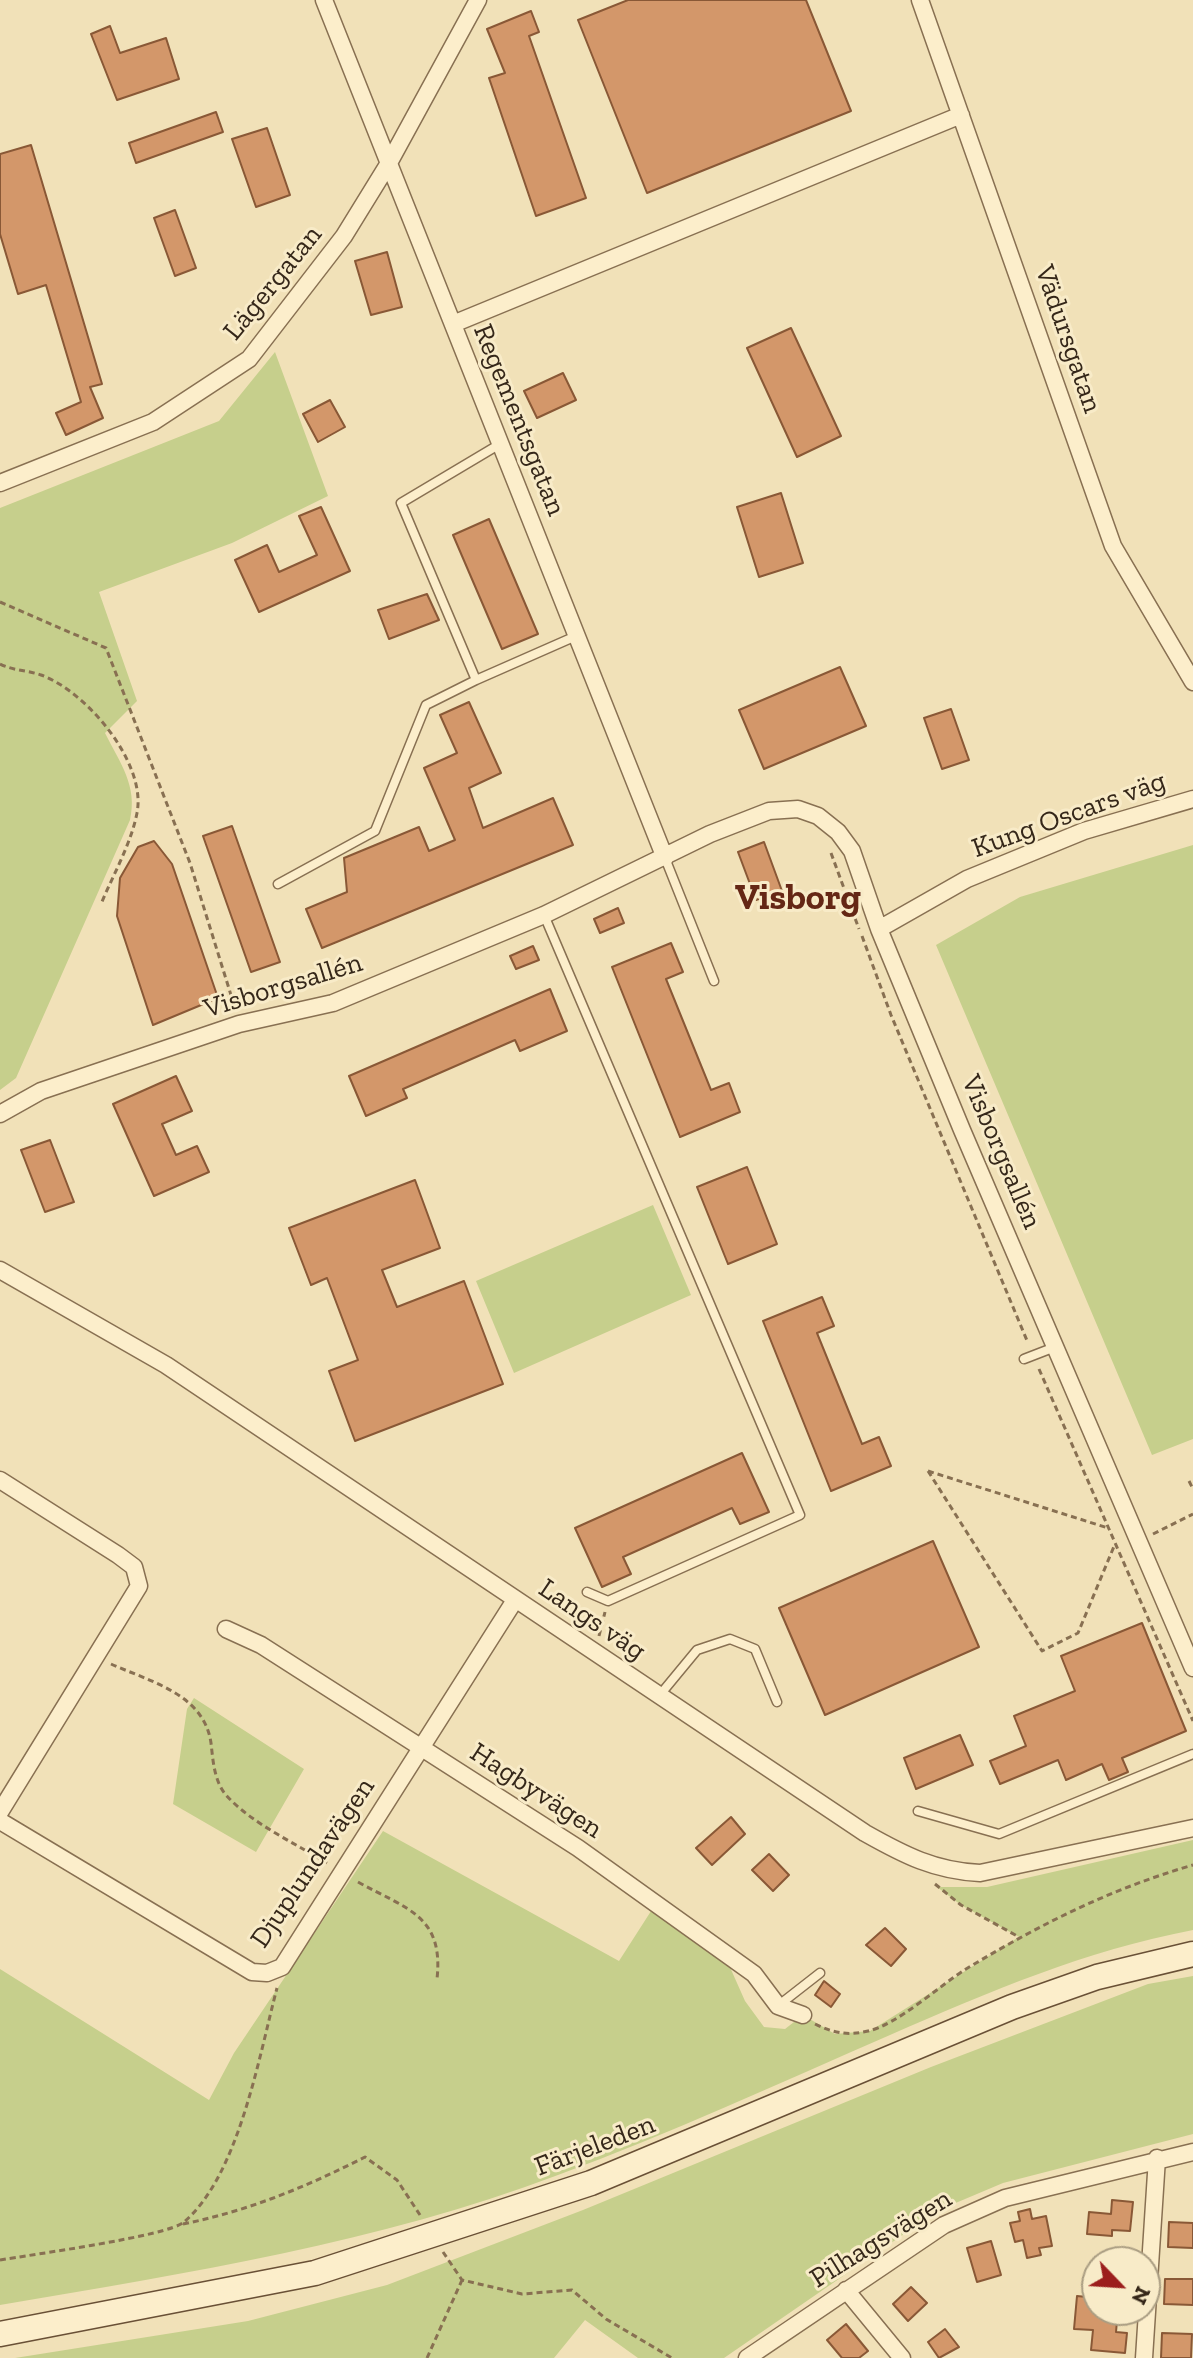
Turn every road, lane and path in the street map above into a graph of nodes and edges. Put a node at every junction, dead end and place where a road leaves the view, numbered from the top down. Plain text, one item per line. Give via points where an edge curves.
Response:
1 (324, 0) edge
2 (478, 0) edge
3 (920, 0) edge
4 (961, 115) junction
5 (389, 163) junction
6 (453, 324) junction
7 (500, 444) junction
8 (0, 483) edge
9 (0, 602) edge
10 (576, 636) junction
11 (0, 664) edge
12 (476, 680) junction
13 (1193, 682) edge
14 (1193, 799) edge
15 (818, 816) junction
16 (665, 858) junction
17 (278, 884) dead end
18 (101, 904) dead end
19 (544, 915) junction
20 (879, 929) junction
21 (714, 981) dead end
22 (239, 1024) junction
23 (0, 1114) edge
24 (0, 1270) edge
25 (1055, 1346) junction
26 (1033, 1356) junction
27 (1024, 1359) dead end
28 (0, 1480) edge
29 (1189, 1481) dead end
30 (1193, 1489) edge
31 (1193, 1514) edge
32 (1108, 1529) junction
33 (1139, 1541) junction
34 (1115, 1544) junction
35 (587, 1592) dead end
36 (515, 1600) junction
37 (608, 1601) junction
38 (226, 1629) dead end
39 (595, 1654) junction
40 (97, 1658) junction
41 (1193, 1668) edge
42 (659, 1696) junction
43 (777, 1702) dead end
44 (1193, 1721) edge
45 (421, 1747) junction
46 (1193, 1754) edge
47 (918, 1811) dead end
48 (0, 1812) edge
49 (0, 1821) edge
50 (1193, 1828) edge
51 (917, 1862) junction
52 (1193, 1865) edge
53 (343, 1873) junction
54 (1019, 1937) junction
55 (1193, 1954) edge
56 (282, 1967) junction
57 (820, 1973) dead end
58 (437, 1979) dead end
59 (778, 2006) junction
60 (803, 2015) joint
61 (1193, 2152) edge
62 (1157, 2158) junction
63 (183, 2224) junction
64 (432, 2235) junction
65 (0, 2260) edge
66 (462, 2280) junction
67 (846, 2290) junction
68 (0, 2334) edge
69 (427, 2358) edge
70 (672, 2358) edge
71 (747, 2358) edge
72 (902, 2358) edge
73 (1144, 2358) edge

1 - 5 street, Regementsgatan
2 - 5 street, Lägergatan
3 - 4 street, Vädursgatan
4 - 6 street
4 - 13 street, Vädursgatan via 1113,546
5 - 6 street, Regementsgatan
5 - 8 street, Lägergatan via 344,236 249,359 153,422
6 - 7 street, Regementsgatan
7 - 10 street, Regementsgatan
7 - 12 lane via 401,503
9 - 22 path via 106,648 190,863
10 - 12 lane
10 - 16 street, Regementsgatan
11 - 18 path via 41,675 92,709 113,736 137,787 138,810
12 - 17 lane via 426,705 375,831
14 - 20 street, Kung Oscars väg via 1084,831 967,879
15 - 16 street, Visborgsallén via 798,809 769,811
15 - 20 street, Visborgsallén via 852,851
15 - 26 path via 891,1015
16 - 19 street, Visborgsallén
16 - 21 lane
19 - 22 street, Visborgsallén via 333,1003
19 - 37 lane via 800,1515
20 - 25 street, Visborgsallén
22 - 23 street, Visborgsallén via 41,1091
24 - 36 street, Langs väg via 166,1365
25 - 26 lane
25 - 33 street, Visborgsallén
26 - 27 lane
26 - 32 path
28 - 40 street via 134,1567 139,1586
29 - 30 path
31 - 33 path
32 - 34 path
32 - 34 path via 928,1471 1042,1651 1078,1633
33 - 41 street, Visborgsallén
34 - 44 path
35 - 37 lane
36 - 39 street, Langs väg
36 - 45 street, Djuplundavägen
37 - 39 path
38 - 45 street, Hagbyvägen via 261,1645
39 - 42 street, Langs väg
40 - 48 street
40 - 53 path via 184,1697 201,1713 209,1731 224,1793
42 - 43 lane via 697,1650 730,1639 755,1649
42 - 51 street, Langs väg
45 - 53 street, Djuplundavägen
45 - 59 street, Hagbyvägen via 667,1910 754,1974
46 - 47 lane via 999,1834
49 - 56 street, Djuplundavägen via 252,1972
50 - 51 street, Langs väg via 980,1873 951,1872
51 - 54 path via 961,1905
52 - 54 path via 1116,1889
53 - 56 street, Djuplundavägen
53 - 58 path via 424,1919 440,1950
54 - 60 path via 870,2031 835,2034
55 - 64 main road, Färjeleden via 1097,1977 1012,2007 591,2183
56 - 63 path via 224,2168
57 - 59 lane
59 - 60 street
61 - 62 street, Pilhagsvägen
62 - 67 street, Pilhagsvägen via 1005,2198 944,2225
62 - 73 street
63 - 64 path via 237,2213 311,2185 365,2157 397,2180
63 - 65 path
64 - 66 path
64 - 68 main road, Färjeleden via 315,2273
66 - 69 path
66 - 70 path via 522,2294 572,2290 606,2319
67 - 71 street, Pilhagsvägen
67 - 72 street

